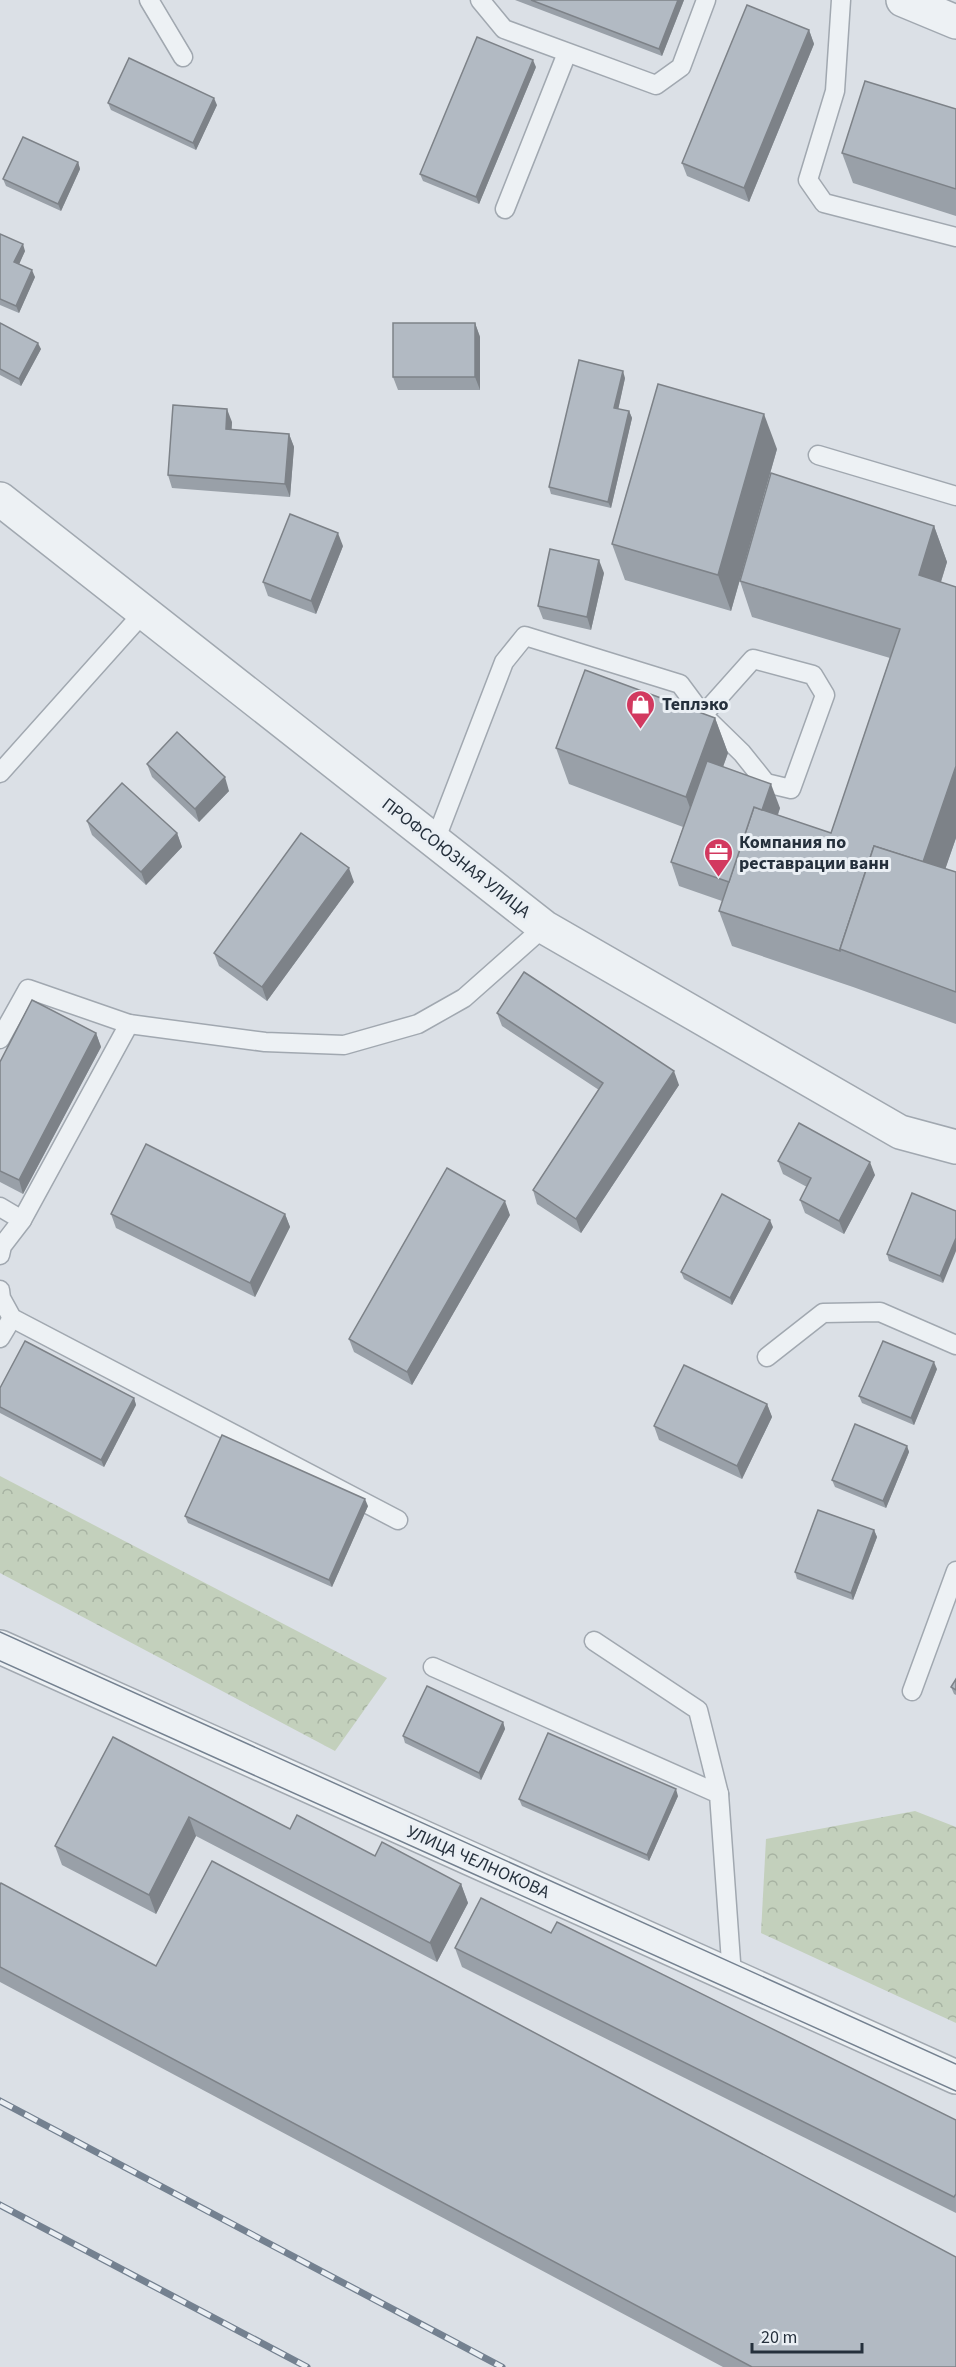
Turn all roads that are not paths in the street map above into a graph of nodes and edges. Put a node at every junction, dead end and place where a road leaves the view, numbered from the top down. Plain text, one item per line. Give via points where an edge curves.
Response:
1 (149, 0) edge
2 (480, 0) edge
3 (706, 0) edge
4 (841, 0) edge
5 (903, 0) edge
6 (956, 22) edge
7 (567, 53) junction
8 (183, 57) dead end
9 (505, 208) dead end
10 (956, 237) edge
11 (818, 455) dead end
12 (956, 496) edge
13 (0, 499) edge
14 (144, 612) junction
15 (703, 716) junction
16 (1, 774) edge
17 (435, 841) junction
18 (544, 927) junction
19 (129, 1024) junction
20 (0, 1039) edge
21 (956, 1147) edge
22 (0, 1207) edge
23 (22, 1220) junction
24 (0, 1255) edge
25 (0, 1290) edge
26 (12, 1318) junction
27 (0, 1338) edge
28 (956, 1345) edge
29 (767, 1357) dead end
30 (398, 1520) dead end
31 (956, 1570) edge
32 (594, 1641) dead end
33 (0, 1647) edge
34 (433, 1667) dead end
35 (912, 1691) dead end
36 (719, 1794) junction
37 (732, 1976) junction
38 (956, 2077) edge

1 - 8 lane
2 - 7 lane via 504,29
3 - 7 lane via 681,67 656,85
4 - 10 lane via 835,91 808,180 824,203
5 - 6 street
7 - 9 lane
11 - 12 lane
13 - 14 street, ПРОФСОЮЗНАЯ УЛИЦА
14 - 16 lane
14 - 17 street, ПРОФСОЮЗНАЯ УЛИЦА
15 - 15 lane via 742,753 766,783 790,789 825,695 813,675 753,659
15 - 17 lane via 680,684 525,636 504,662
17 - 18 street, ПРОФСОЮЗНАЯ УЛИЦА
18 - 19 lane via 464,998 418,1024 344,1045 265,1042
18 - 21 street, ПРОФСОЮЗНАЯ УЛИЦА via 900,1132
19 - 20 lane via 28,989
19 - 23 lane
22 - 23 lane
23 - 24 lane via 2,1246
25 - 26 lane
26 - 27 lane
26 - 30 lane
28 - 29 lane via 880,1312 823,1312
31 - 35 lane
32 - 36 lane via 698,1710
33 - 37 street, УЛИЦА ЧЕЛНОКОВА
34 - 36 lane
36 - 37 lane
37 - 38 street, УЛИЦА ЧЕЛНОКОВА

